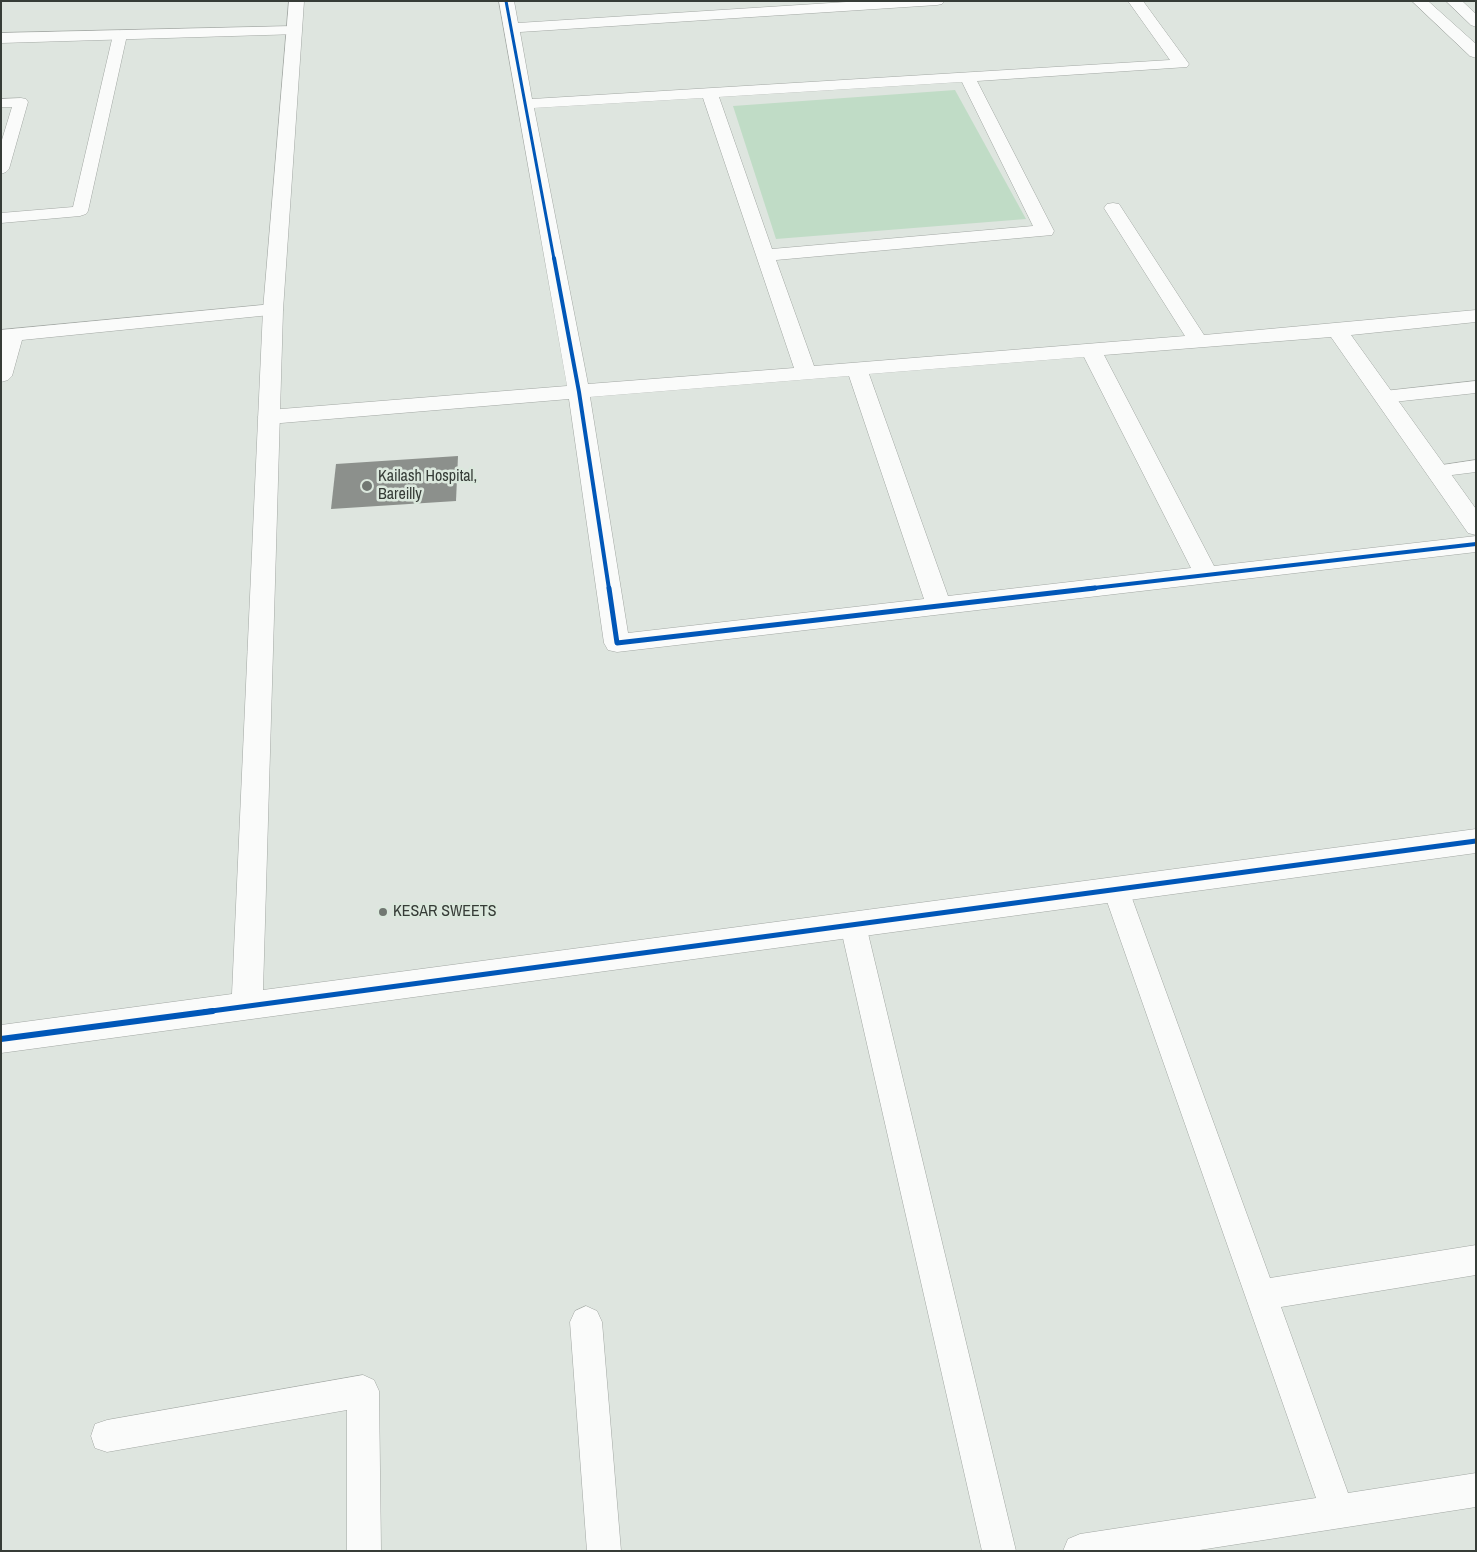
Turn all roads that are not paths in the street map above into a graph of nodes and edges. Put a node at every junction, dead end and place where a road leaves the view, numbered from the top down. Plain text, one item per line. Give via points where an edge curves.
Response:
1 (297, 1) edge
2 (506, 1) edge
3 (937, 1) edge
4 (1135, 1) edge
5 (1419, 1) edge
6 (1453, 1) edge
7 (1476, 22) edge
8 (511, 28) junction
9 (294, 31) junction
10 (120, 35) junction
11 (1, 38) edge
12 (1476, 53) edge
13 (967, 77) junction
14 (709, 93) junction
15 (1, 103) edge
16 (525, 104) junction
17 (3, 154) edge
18 (1, 169) edge
19 (1113, 208) dead end
20 (1, 218) edge
21 (765, 255) junction
22 (273, 310) junction
23 (1476, 316) edge
24 (1337, 330) junction
25 (7, 336) edge
26 (1198, 341) junction
27 (1091, 350) junction
28 (857, 369) junction
29 (806, 373) junction
30 (1, 376) edge
31 (1476, 387) edge
32 (579, 392) junction
33 (1384, 397) junction
34 (269, 417) junction
35 (1476, 466) edge
36 (1436, 471) junction
37 (1476, 527) edge
38 (1476, 544) edge
39 (1207, 574) junction
40 (939, 606) junction
41 (1476, 841) edge
42 (1116, 890) junction
43 (854, 925) junction
44 (247, 1007) junction
45 (1, 1039) edge
46 (1476, 1260) edge
47 (1261, 1295) junction
48 (586, 1322) dead end
49 (106, 1436) dead end
50 (1476, 1490) edge
51 (1338, 1512) junction
52 (364, 1551) edge
53 (604, 1551) edge
54 (999, 1551) edge
55 (1080, 1551) edge

1 - 9 street
2 - 8 street
3 - 8 street
4 - 13 street via 1181,64
5 - 12 street
6 - 7 street
8 - 16 street
9 - 10 street
9 - 22 street
10 - 11 street
10 - 20 lane via 80,211
13 - 14 street
13 - 21 street via 1046,231
14 - 16 street
14 - 21 street
15 - 17 lane via 20,102
16 - 32 street
17 - 18 lane
19 - 26 street
21 - 29 street
22 - 25 street
22 - 34 street
23 - 24 street
24 - 26 street
24 - 33 street
25 - 30 street
26 - 27 street
27 - 28 street
27 - 39 street
28 - 29 street
28 - 40 street
29 - 32 street
31 - 33 lane
32 - 34 street
32 - 40 street via 617,643
33 - 36 street
34 - 44 street
35 - 36 lane
36 - 37 street
38 - 39 street
39 - 40 street
41 - 42 street
42 - 43 street
42 - 47 lane
43 - 44 street
43 - 54 lane
44 - 45 street
46 - 47 lane
47 - 51 lane
48 - 53 lane
49 - 52 lane via 363,1391
50 - 51 lane
51 - 55 lane

